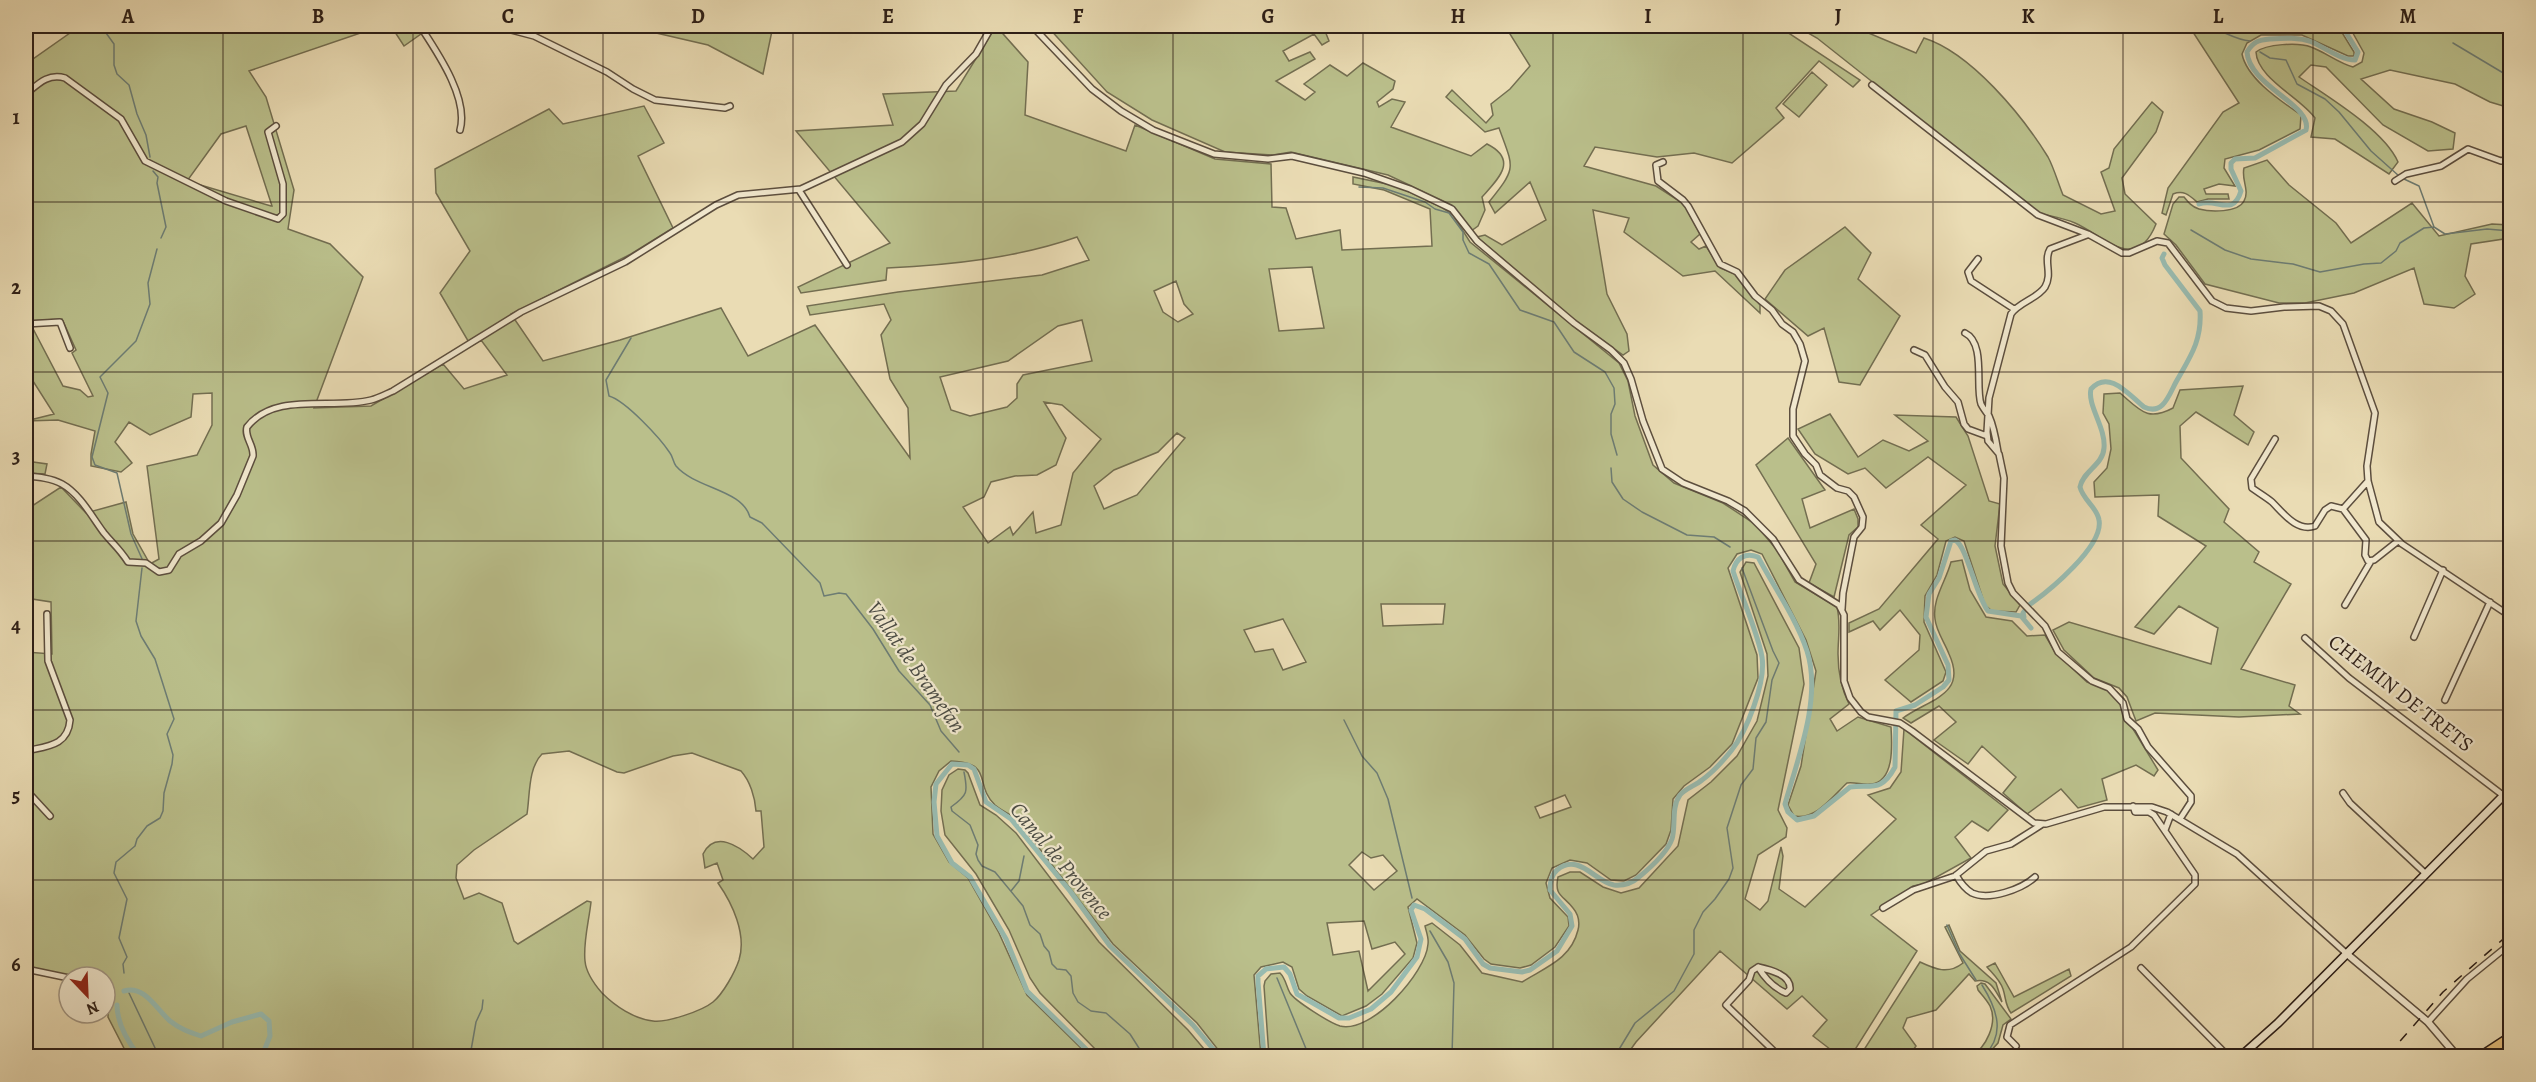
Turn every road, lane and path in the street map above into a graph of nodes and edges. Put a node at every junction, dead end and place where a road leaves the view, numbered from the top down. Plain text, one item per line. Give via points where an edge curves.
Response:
1 (420, 26) edge
2 (496, 26) edge
3 (992, 26) edge
4 (1032, 26) edge
5 (1872, 85) dead end
6 (26, 94) edge
7 (730, 106) dead end
8 (276, 126) dead end
9 (460, 130) dead end
10 (2511, 149) edge
11 (1663, 162) dead end
12 (2395, 182) dead end
13 (799, 190) junction
14 (2088, 234) junction
15 (1978, 259) dead end
16 (847, 265) dead end
17 (2014, 309) junction
18 (26, 324) edge
19 (1965, 333) dead end
20 (70, 348) dead end
21 (1914, 350) dead end
22 (1989, 417) junction
23 (1987, 436) junction
24 (2275, 439) dead end
25 (1999, 454) junction
26 (26, 476) edge
27 (2368, 481) junction
28 (2343, 509) junction
29 (2398, 541) junction
30 (2371, 561) junction
31 (2443, 570) junction
32 (2490, 602) junction
33 (2345, 605) dead end
34 (1842, 609) junction
35 (47, 614) dead end
36 (2511, 616) edge
37 (2414, 637) dead end
38 (2305, 638) dead end
39 (2445, 700) dead end
40 (26, 751) edge
41 (2511, 789) edge
42 (26, 790) edge
43 (2343, 793) dead end
44 (2504, 796) junction
45 (2133, 806) junction
46 (2171, 814) junction
47 (50, 816) dead end
48 (2180, 819) junction
49 (2043, 824) junction
50 (2165, 830) junction
51 (2426, 874) junction
52 (1956, 875) junction
53 (2035, 877) dead end
54 (1883, 908) dead end
55 (2511, 944) edge
56 (2347, 954) junction
57 (1758, 967) junction
58 (2142, 968) dead end
59 (26, 969) edge
60 (57, 975) edge
61 (2428, 1022) junction
62 (2511, 1037) edge
63 (2016, 1046) dead end
64 (2511, 1046) edge
65 (1779, 1056) edge
66 (2228, 1056) edge
67 (2241, 1056) edge
68 (2457, 1056) edge
69 (2481, 1056) edge
70 (2493, 1056) edge

1 - 9 street via 461,105
2 - 7 street via 534,36 656,100
3 - 13 street via 976,54 946,86 916,131
4 - 34 street via 1092,89 1153,130 1214,154 1268,159 1292,156 1357,171 1389,180 1452,209 1477,241 1624,363 1662,469 1683,483 1745,511 1773,539 1799,580
5 - 14 street via 2038,215
6 - 8 street via 46,78 65,78 121,119 145,161 226,201 278,219 283,214 284,195 268,132
10 - 12 street via 2501,161 2468,149 2441,166 2412,172
11 - 34 street via 1656,165 1658,182 1688,206 1720,264 1737,272 1800,344 1805,361 1793,409 1793,436 1820,475 1854,497 1863,517 1862,527 1854,537
13 - 16 street
13 - 26 street via 738,195 716,205 625,262 520,312 372,400 282,406 261,413 246,427 253,456 221,523 184,550 165,572 156,572 144,563 128,562 66,487 49,479
14 - 17 street via 2050,249 2047,283 2042,291
14 - 27 street via 2129,253 2157,241 2168,243 2212,301 2226,308 2251,311 2319,306 2331,311 2343,324 2375,413
15 - 17 street via 1968,272 1971,281
17 - 22 street via 1989,398
18 - 20 street via 60,321
19 - 22 street via 1976,350 1981,404
21 - 23 street via 1924,355 1958,402 1968,429
22 - 23 street
22 - 25 street
23 - 25 street
24 - 28 street via 2251,479 2252,488 2303,528 2316,526 2331,506
25 - 48 street via 2004,478 2001,555 2008,583 2044,626 2058,652 2092,681 2109,688 2123,703 2127,719 2191,796
27 - 28 street
27 - 29 street via 2379,522
28 - 30 street via 2366,540 2364,555
29 - 30 street
29 - 31 street
30 - 33 street
31 - 32 street
31 - 37 street
32 - 36 street
32 - 39 street
34 - 49 street via 1846,690 1861,712 1900,723 2021,815
35 - 40 street via 48,661 70,720 69,730 48,747
38 - 44 street, CHEMIN DE TRETS via 2349,678
41 - 44 main road
42 - 47 street
43 - 51 street
44 - 51 main road
45 - 46 street
45 - 49 street via 2104,807
45 - 50 street via 2137,812 2153,814
46 - 48 street
46 - 50 street
48 - 56 street via 2237,854
49 - 52 street via 2012,844 1986,851
50 - 63 street via 2195,875 2195,884 2131,947 2010,1025 2007,1037
51 - 56 main road
52 - 53 street via 1969,890 1982,895 2017,890
52 - 54 street via 1913,890
55 - 61 street via 2466,979
56 - 61 street
56 - 67 main road
57 - 57 street via 1781,992 1790,989 1786,976
57 - 65 street via 1726,1005
58 - 66 street
59 - 60 street
61 - 68 street
62 - 69 highway
64 - 70 highway

